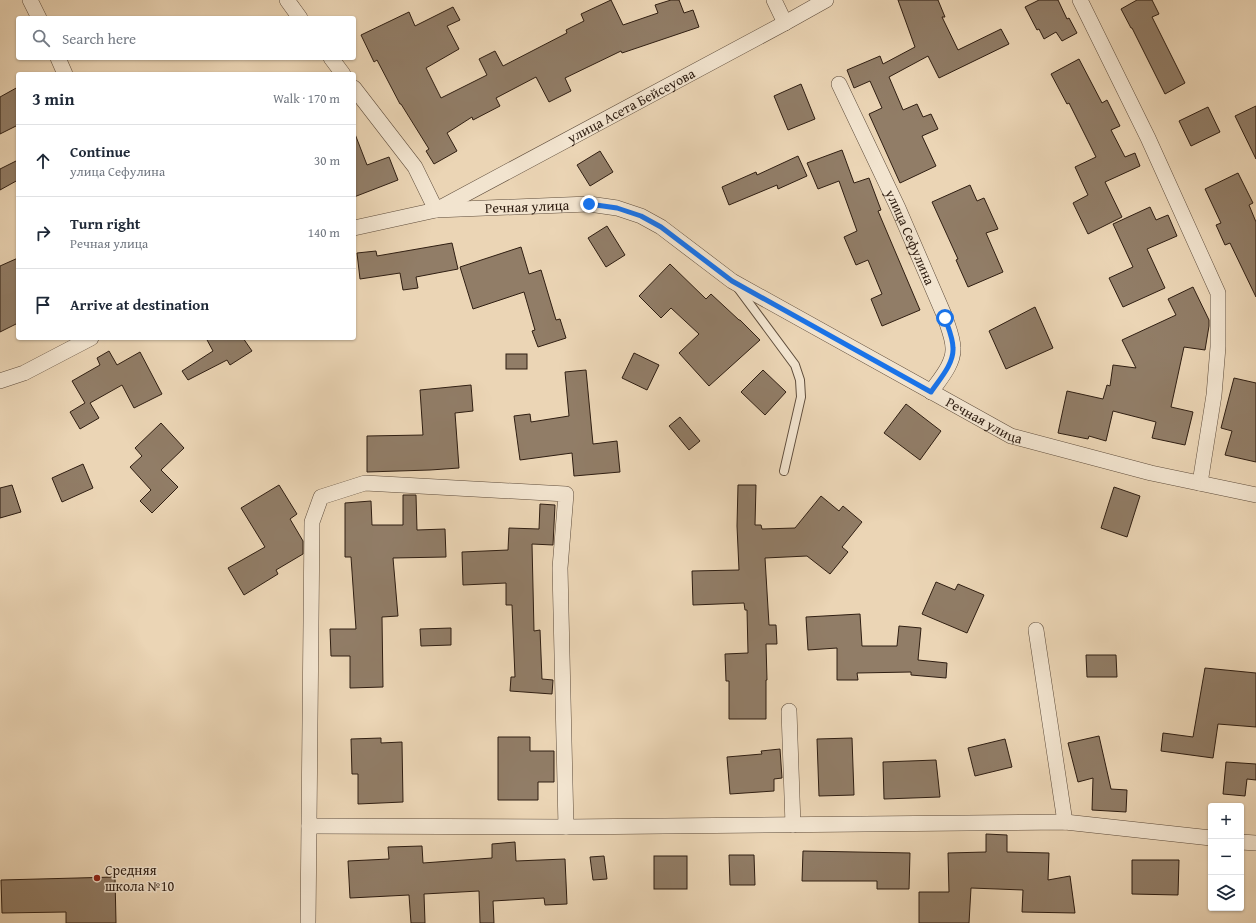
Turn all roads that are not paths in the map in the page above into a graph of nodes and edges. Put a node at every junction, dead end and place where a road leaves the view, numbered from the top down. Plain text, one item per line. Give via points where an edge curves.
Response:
1 (30, 0) edge
2 (287, 0) edge
3 (774, 0) edge
4 (826, 0) edge
5 (1080, 0) edge
6 (38, 16) edge
7 (299, 16) edge
8 (785, 24) junction
9 (59, 60) edge
10 (332, 60) edge
11 (65, 72) edge
12 (342, 72) edge
13 (839, 84) dead end
14 (356, 91) edge
15 (436, 210) junction
16 (356, 228) edge
17 (732, 281) junction
18 (87, 340) edge
19 (0, 381) edge
20 (931, 392) junction
21 (784, 471) dead end
22 (1200, 483) junction
23 (1256, 495) edge
24 (1036, 630) dead end
25 (789, 711) dead end
26 (1065, 822) junction
27 (793, 825) junction
28 (309, 826) junction
29 (566, 827) junction
30 (1208, 838) edge
31 (1244, 842) edge
32 (1256, 843) edge
33 (308, 923) edge

1 - 6 street
2 - 7 street
3 - 8 street
4 - 8 street, улица Асета Бейсеуова
5 - 22 street via 1148,138 1218,293 1218,347 1214,395
8 - 15 street, улица Асета Бейсеуова
9 - 11 street
10 - 12 street
13 - 20 street, улица Сефулина via 898,208 951,335 954,348 952,358
14 - 15 street via 415,168
15 - 16 street, Речная улица
15 - 17 street, Речная улица via 589,204 617,208 641,216 661,227
17 - 20 street, Речная улица
17 - 21 lane via 795,365 800,380 801,397
18 - 19 street via 24,373
20 - 22 street, Речная улица via 1011,436 1151,473
22 - 23 street, Речная улица
24 - 26 street
25 - 27 street
26 - 27 street
26 - 30 street
27 - 29 street
28 - 29 street
28 - 29 street via 312,522 321,496 365,483 566,494 560,568
28 - 33 street
31 - 32 street

